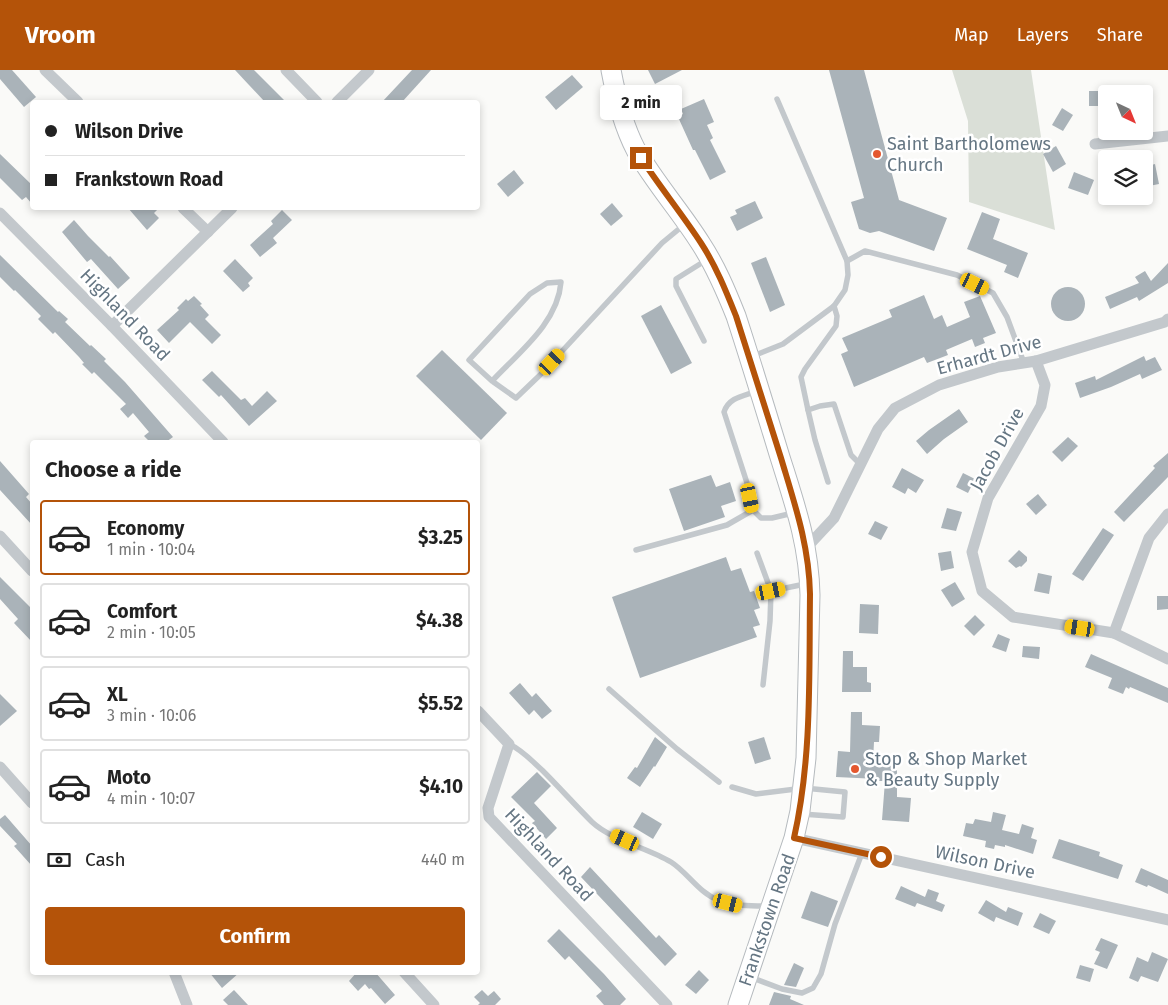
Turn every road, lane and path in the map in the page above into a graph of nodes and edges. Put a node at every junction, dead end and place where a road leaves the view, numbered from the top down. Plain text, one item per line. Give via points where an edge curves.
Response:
1 (45, 70) edge
2 (286, 70) edge
3 (369, 70) edge
4 (611, 70) edge
5 (777, 99) dead end
6 (76, 100) edge
7 (315, 100) edge
8 (339, 100) edge
9 (1168, 136) edge
10 (1095, 144) dead end
11 (185, 210) edge
12 (230, 210) edge
13 (0, 213) edge
14 (687, 222) junction
15 (208, 232) junction
16 (710, 258) junction
17 (847, 261) junction
18 (834, 306) junction
19 (1168, 319) edge
20 (112, 326) junction
21 (704, 341) dead end
22 (749, 358) junction
23 (1036, 361) junction
24 (1024, 363) junction
25 (492, 381) junction
26 (760, 391) junction
27 (808, 410) junction
28 (221, 440) edge
29 (860, 464) junction
30 (828, 482) dead end
31 (753, 510) junction
32 (797, 511) junction
33 (1168, 514) edge
34 (0, 536) edge
35 (807, 547) junction
36 (636, 550) dead end
37 (757, 553) dead end
38 (30, 570) edge
39 (810, 583) junction
40 (771, 591) junction
41 (1114, 633) junction
42 (1168, 658) edge
43 (763, 685) dead end
44 (609, 689) dead end
45 (480, 713) edge
46 (509, 744) junction
47 (0, 767) edge
48 (719, 782) dead end
49 (732, 787) dead end
50 (804, 788) junction
51 (30, 801) edge
52 (800, 814) junction
53 (794, 838) junction
54 (862, 853) junction
55 (772, 906) junction
56 (1168, 920) edge
57 (175, 975) edge
58 (407, 975) edge
59 (748, 976) junction
60 (187, 1005) edge
61 (434, 1005) edge
62 (667, 1005) edge
63 (738, 1005) edge

1 - 6 street
2 - 7 street
3 - 8 street
4 - 14 main road, Frankstown Road via 618,105 635,148
5 - 17 lane
9 - 10 street
11 - 15 street
12 - 15 street
13 - 20 street, Highland Road
14 - 16 main road, Frankstown Road
14 - 25 lane via 662,243 516,398
15 - 20 street
16 - 21 lane via 676,279 676,286
16 - 22 main road, Frankstown Road via 736,316
17 - 18 lane via 845,290
17 - 24 lane via 865,251 957,275 992,293 1007,317
18 - 22 lane via 783,344
18 - 27 lane via 836,326 801,377
19 - 23 street, Erhardt Drive
20 - 28 street, Highland Road
22 - 26 main road, Frankstown Road
23 - 24 street, Erhardt Drive
23 - 41 street, Jacob Drive via 1045,385 1041,406 988,498 972,552 982,591 1013,617
24 - 29 street, Erhardt Drive via 998,367 939,385 895,408 878,429
25 - 25 lane via 469,360 530,294 547,283 561,282 560,293 546,324
26 - 31 lane via 734,399 726,405 724,412
26 - 32 main road, Frankstown Road
27 - 29 lane via 834,404 851,455
27 - 30 lane
29 - 35 street, Erhardt Drive via 834,518
31 - 32 lane via 761,518
31 - 36 lane via 727,525
32 - 35 main road, Frankstown Road
33 - 41 street via 1149,538
34 - 38 street
35 - 39 main road, Frankstown Road
37 - 40 lane
39 - 40 lane
39 - 50 main road, Frankstown Road
40 - 43 lane
41 - 42 street, Jacob Drive
44 - 48 lane
45 - 46 street
46 - 55 lane via 520,749 594,824 673,863 716,900 739,906
46 - 62 street, Highland Road via 488,808 489,817
47 - 51 street
49 - 50 lane via 756,794
50 - 52 main road, Frankstown Road
50 - 52 lane via 845,792 843,817
52 - 53 main road, Frankstown Road
53 - 54 street, Wilson Drive
53 - 55 main road, Frankstown Road
54 - 56 street, Wilson Drive
54 - 59 lane via 835,924 821,974 813,988 802,993
55 - 59 main road, Frankstown Road
57 - 60 street
58 - 61 street
59 - 63 main road, Frankstown Road

